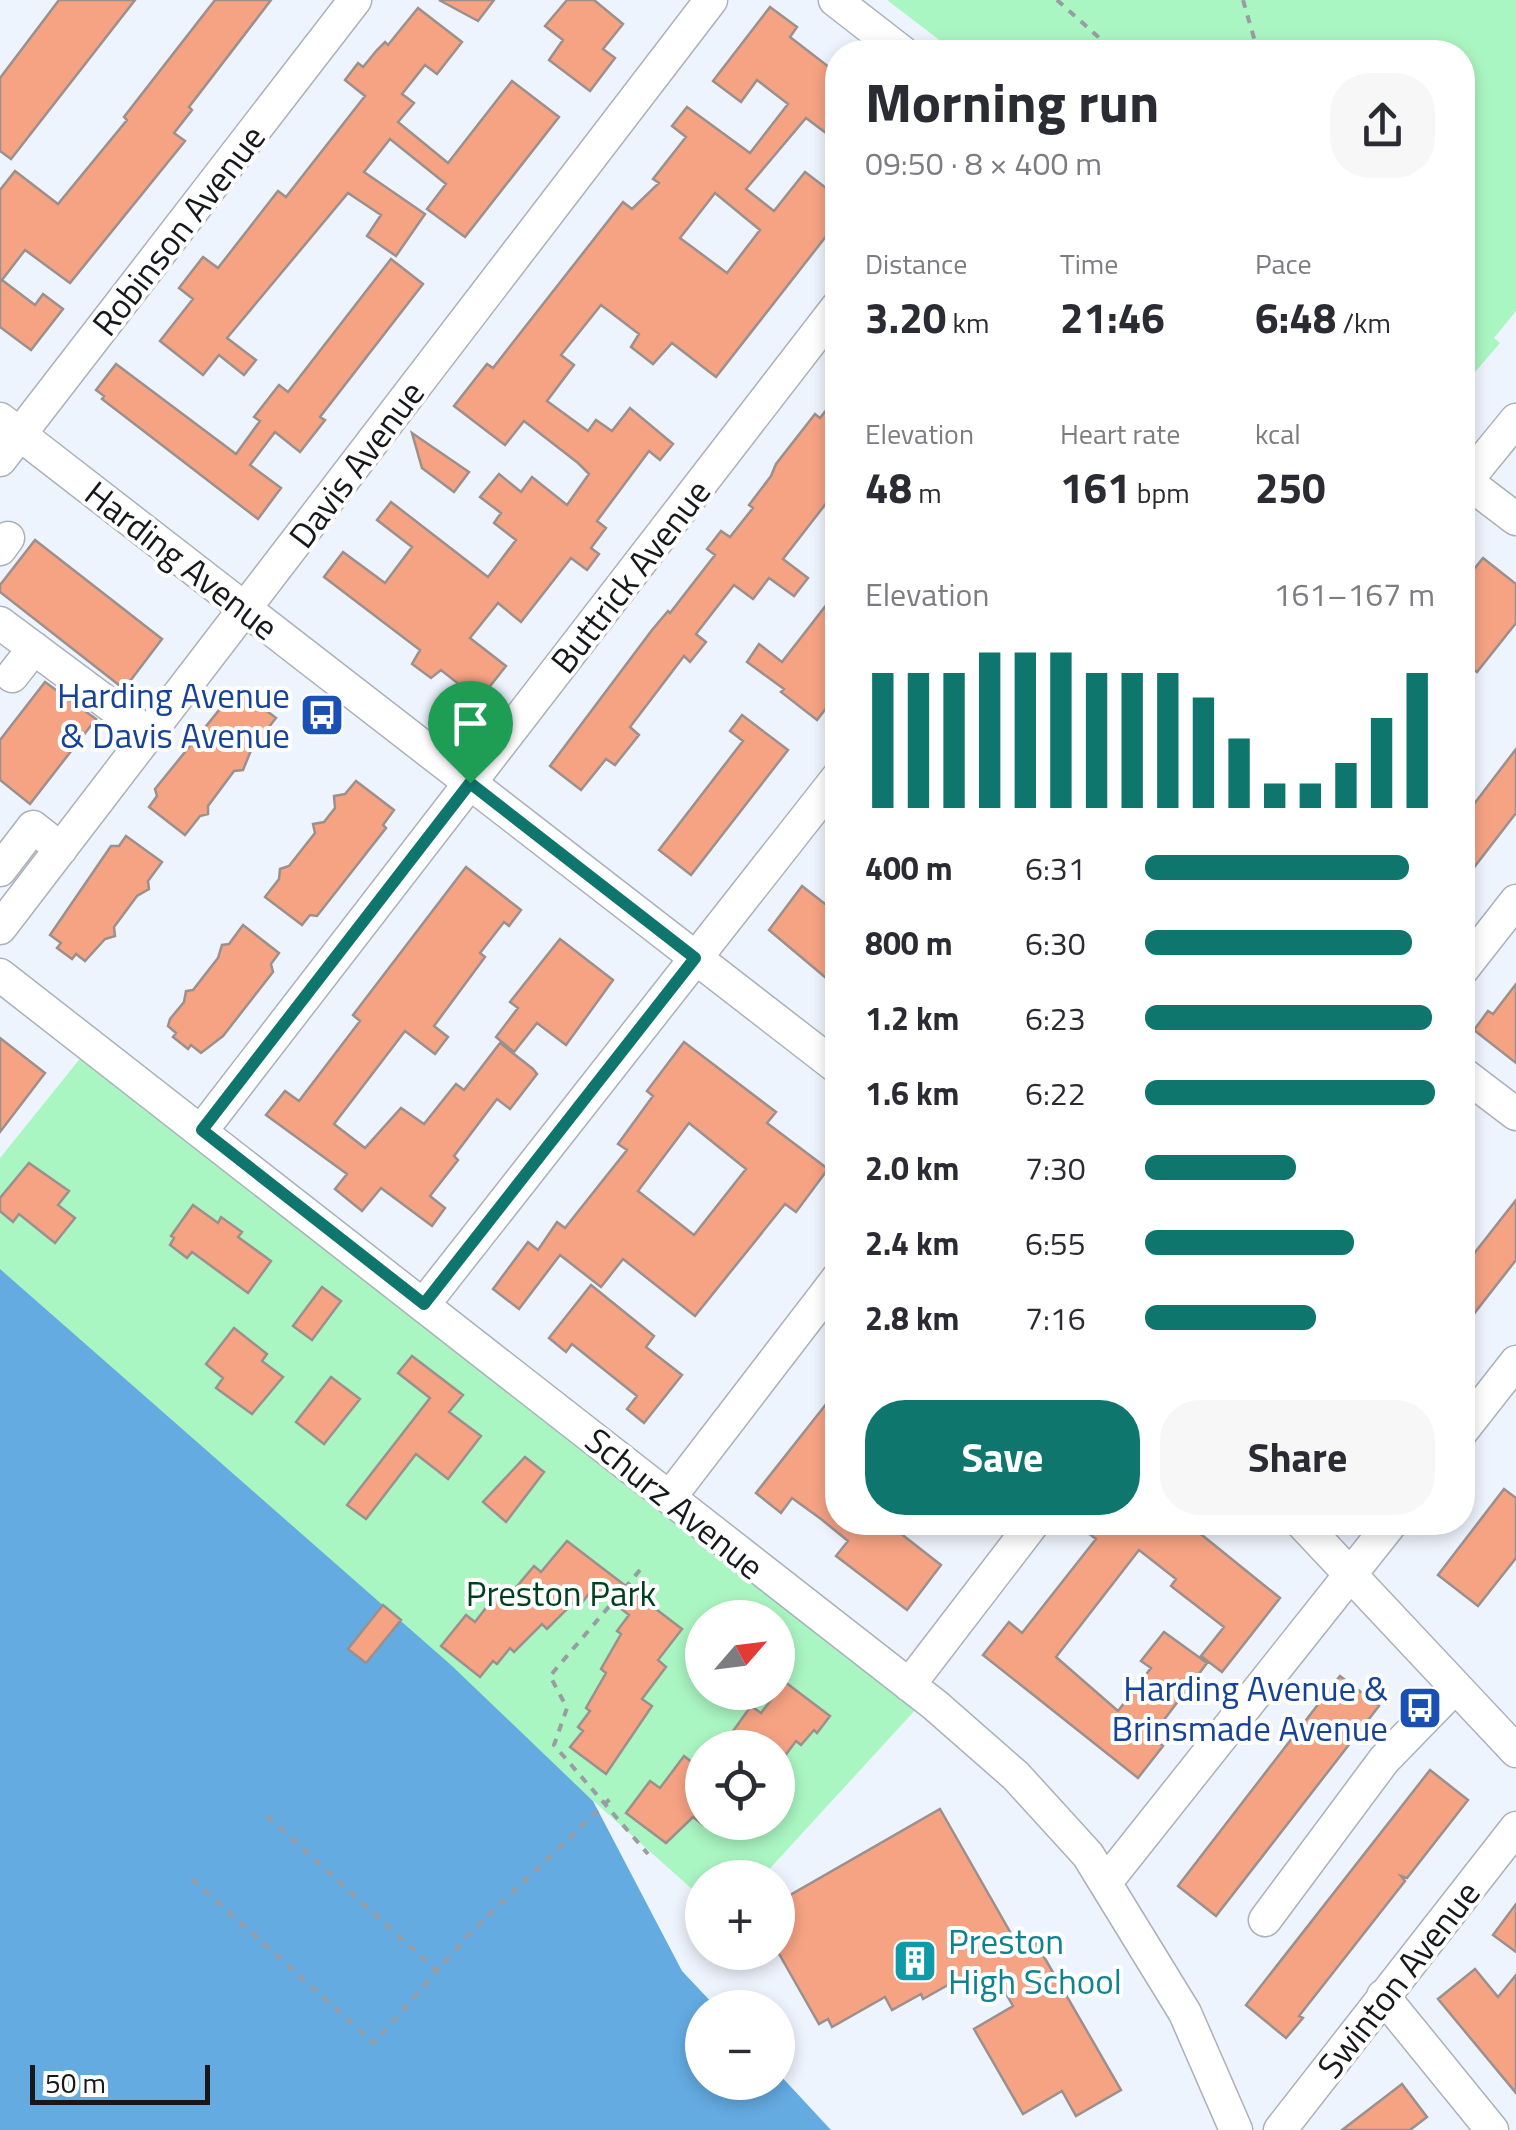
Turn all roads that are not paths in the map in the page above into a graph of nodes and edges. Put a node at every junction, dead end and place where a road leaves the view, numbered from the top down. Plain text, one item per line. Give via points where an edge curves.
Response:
1 (355, 0) edge
2 (712, 0) edge
3 (835, 0) edge
4 (887, 40) edge
5 (825, 323) edge
6 (1516, 420) edge
7 (7, 438) edge
8 (1475, 469) edge
9 (1475, 490) edge
10 (1516, 519) edge
11 (245, 609) junction
12 (0, 623) edge
13 (34, 648) junction
14 (12, 676) dead end
15 (149, 734) junction
16 (470, 783) junction
17 (825, 793) edge
18 (61, 849) junction
19 (0, 870) edge
20 (1516, 901) edge
21 (0, 928) edge
22 (1475, 953) edge
23 (695, 958) junction
24 (4, 987) edge
25 (825, 1058) edge
26 (1475, 1083) edge
27 (1516, 1114) edge
28 (202, 1130) junction
29 (825, 1295) edge
30 (424, 1304) junction
31 (1516, 1362) edge
32 (1475, 1414) edge
33 (670, 1497) junction
34 (1024, 1535) edge
35 (1312, 1535) edge
36 (1382, 1535) edge
37 (1351, 1576) junction
38 (908, 1685) junction
39 (1455, 1686) junction
40 (1516, 1751) edge
41 (1516, 1828) edge
42 (1106, 1882) junction
43 (1266, 1920) dead end
44 (1383, 1996) junction
45 (1236, 2130) edge
46 (1280, 2130) edge
47 (1492, 2130) edge

1 - 7 street, Robinson Avenue
2 - 11 street, Davis Avenue
3 - 4 street
5 - 16 street, Buttrick Avenue
6 - 8 street
7 - 11 street, Harding Avenue
9 - 10 street
11 - 15 street, Davis Avenue
11 - 16 street, Harding Avenue
12 - 13 street
13 - 14 street
13 - 15 street
15 - 18 street, Davis Avenue
16 - 23 street, Harding Avenue
16 - 28 street, Buttrick Avenue
17 - 23 street
18 - 19 street via 34,827
18 - 21 street, Davis Avenue
20 - 22 street
23 - 25 street, Harding Avenue
23 - 30 street
24 - 28 street, Schurz Avenue
26 - 27 street
28 - 30 street, Schurz Avenue
29 - 33 street
30 - 33 street, Schurz Avenue
31 - 32 street
33 - 38 street, Schurz Avenue
34 - 38 street
35 - 37 street
36 - 37 street
37 - 39 street
37 - 42 street
38 - 42 street, Schurz Avenue via 1016,1776
39 - 40 street
39 - 43 street via 1384,1760
41 - 44 street, Swinton Avenue
42 - 45 street, Schurz Avenue via 1185,2013
44 - 46 street, Swinton Avenue
44 - 47 street

